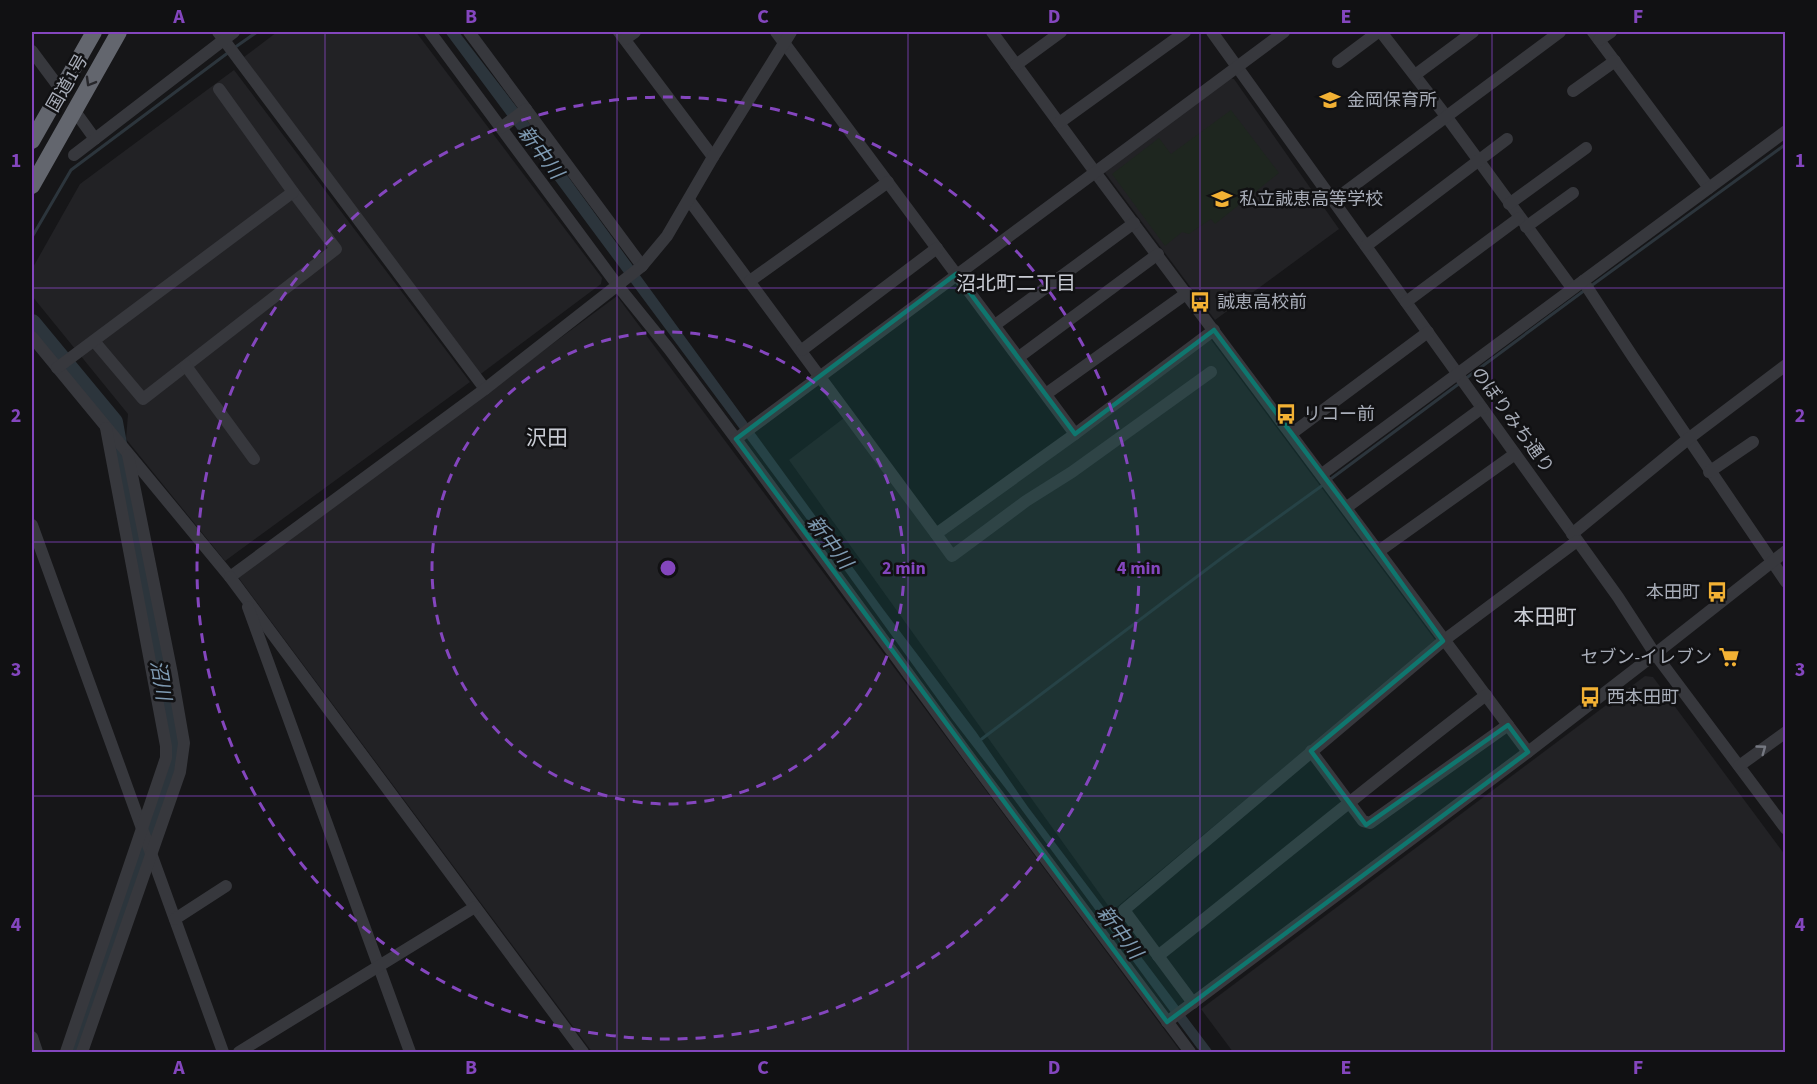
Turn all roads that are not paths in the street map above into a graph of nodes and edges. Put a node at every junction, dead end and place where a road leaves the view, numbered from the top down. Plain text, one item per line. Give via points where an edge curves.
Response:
1 (94, 32) edge
2 (119, 32) edge
3 (430, 32) edge
4 (469, 32) edge
5 (635, 32) edge
6 (776, 32) edge
7 (992, 32) edge
8 (1061, 32) edge
9 (1185, 32) edge
10 (1212, 32) edge
11 (1284, 32) edge
12 (1379, 32) edge
13 (1473, 32) edge
14 (1560, 32) edge
15 (1611, 32) edge
16 (226, 34) edge
17 (622, 35) edge
18 (1596, 36) edge
19 (788, 37) edge
20 (32, 51) edge
21 (1615, 61) junction
22 (1338, 62) dead end
23 (1016, 65) junction
24 (1238, 66) junction
25 (1415, 75) junction
26 (219, 89) dead end
27 (61, 90) junction
28 (1573, 91) dead end
29 (526, 109) junction
30 (74, 110) junction
31 (1446, 116) junction
32 (1059, 123) junction
33 (501, 128) junction
34 (1785, 131) edge
35 (95, 139) junction
36 (1508, 139) dead end
37 (32, 141) edge
38 (1586, 148) dead end
39 (74, 155) dead end
40 (713, 157) junction
41 (1479, 162) junction
42 (1095, 172) junction
43 (888, 182) junction
44 (32, 186) edge
45 (1709, 188) junction
46 (294, 192) junction
47 (1573, 193) dead end
48 (689, 200) junction
49 (1333, 201) junction
50 (1509, 204) junction
51 (1523, 222) junction
52 (1134, 223) junction
53 (1366, 246) junction
54 (937, 248) junction
55 (1158, 254) junction
56 (640, 268) junction
57 (957, 274) junction
58 (750, 281) junction
59 (1584, 281) junction
60 (618, 286) junction
61 (1572, 288) junction
62 (1187, 293) junction
63 (1406, 303) junction
64 (995, 326) junction
65 (1214, 330) junction
66 (1428, 332) junction
67 (32, 337) edge
68 (94, 341) junction
69 (802, 350) junction
70 (1019, 357) junction
71 (1785, 365) edge
72 (186, 366) junction
73 (57, 368) junction
74 (1211, 372) dead end
75 (821, 376) junction
76 (1461, 379) junction
77 (485, 389) junction
78 (1047, 394) junction
79 (1482, 408) junction
80 (107, 429) junction
81 (1075, 434) junction
82 (1292, 434) junction
83 (736, 439) junction
84 (1688, 439) junction
85 (1753, 442) dead end
86 (126, 451) junction
87 (1515, 454) junction
88 (254, 459) dead end
89 (1709, 472) junction
90 (1322, 474) junction
91 (1347, 507) junction
92 (32, 525) edge
93 (936, 534) junction
94 (1575, 537) junction
95 (1379, 551) junction
96 (1785, 551) edge
97 (1771, 564) junction
98 (230, 577) junction
99 (1785, 582) edge
100 (244, 594) junction
101 (1443, 641) junction
102 (1656, 654) junction
103 (1486, 695) junction
104 (1508, 725) junction
105 (1785, 732) edge
106 (1311, 752) junction
107 (1528, 752) junction
108 (1739, 766) junction
109 (1350, 802) junction
110 (1784, 824) edge
111 (142, 830) junction
112 (152, 856) junction
113 (226, 886) dead end
114 (475, 907) junction
115 (175, 919) junction
116 (1158, 956) junction
117 (379, 967) junction
118 (1193, 1003) junction
119 (1167, 1022) junction
120 (32, 1037) edge
121 (37, 1053) edge
122 (66, 1053) edge
123 (82, 1053) edge
124 (223, 1053) edge
125 (239, 1053) edge
126 (410, 1053) edge
127 (583, 1053) edge
128 (1190, 1053) edge

1 - 27 highway, 国道1号
2 -> 30 highway, 国道1号
3 - 33 street
4 - 29 street
5 - 17 street
6 - 19 street
7 - 23 street
8 - 23 street
9 - 32 street
10 - 24 street, のぼりみち通り
11 - 24 street
12 - 22 street
12 - 25 street
13 - 25 street
14 - 31 street
15 - 18 street
16 - 35 street
16 - 77 street
17 - 40 street
18 - 21 street
19 - 40 street
19 - 43 street
20 - 27 street
21 - 28 street
21 - 45 street
23 - 32 street
24 - 42 street
24 - 49 street, のぼりみち通り
25 - 31 street
26 - 46 street
27 - 37 highway, 国道1号
29 - 33 street
29 - 56 street
30 - 35 street
30 - 44 highway, 国道1号
31 - 41 street
31 - 49 street
32 - 42 street
33 - 60 street
34 - 45 street
35 - 39 street
36 - 41 street
38 - 50 street
40 - 48 street
41 - 50 street
41 - 53 street
42 - 52 street
42 - 57 street
43 - 54 street
43 - 58 street
45 - 59 street
46 - 68 street
46 - 72 street via 336,249
47 - 51 street
48 - 56 street via 667,236
48 - 58 street
49 - 53 street, のぼりみち通り
50 - 51 street
51 - 61 street
51 - 63 street
52 - 55 street
52 - 64 street
53 - 63 street, のぼりみち通り
54 - 57 street
54 - 69 street
55 - 62 street
55 - 70 street
56 - 60 street
57 - 64 street
57 - 75 street
58 - 69 street
59 - 61 street
59 - 84 street
60 - 77 street
60 - 83 street
61 - 76 street
62 - 65 street
62 - 78 street
63 - 66 street, のぼりみち通り
64 - 70 street
65 - 81 street
65 - 82 street
66 - 76 street, のぼりみち通り
66 - 82 street
67 - 73 street
68 - 72 street via 143,399
68 - 73 street
69 - 75 street
70 - 78 street
71 - 84 street
72 - 88 street
73 - 80 street
74 - 93 street via 952,555
75 - 83 street
75 - 93 street
76 - 79 street, のぼりみち通り
76 - 90 street
77 - 98 street
78 - 81 street
79 - 87 street, のぼりみち通り
79 - 91 street
80 - 86 street
80 - 111 street via 166,746 166,758
81 - 93 street
82 - 90 street
83 - 119 street
84 - 89 street
84 - 94 street
85 - 89 street
86 - 98 street
86 - 112 street via 184,743 180,772
87 - 94 street, のぼりみち通り
87 - 95 street
89 - 97 street
90 - 91 street
91 - 95 street
92 - 111 street
94 - 101 street
94 - 102 street, のぼりみち通り
95 - 101 street
96 - 97 street
97 - 99 street
97 - 102 street
98 - 100 street
100 - 114 street
100 - 117 street
101 - 103 street
101 - 106 street
102 - 107 street
102 - 108 street, のぼりみち通り
103 - 104 street
103 - 109 street
104 - 107 street
104 - 109 street via 1370,823 1363,821
108 -> 105 street
106 - 109 street
106 - 116 street via 1124,910
107 - 118 street
108 - 110 street, のぼりみち通り
109 - 116 street
111 - 112 street
111 - 122 street
112 - 115 street
112 - 123 street
113 - 115 street
114 - 117 street
114 - 127 street
115 - 124 street
116 - 118 street
117 - 125 street
117 - 126 street
118 - 119 street
119 - 128 street
120 - 121 street

